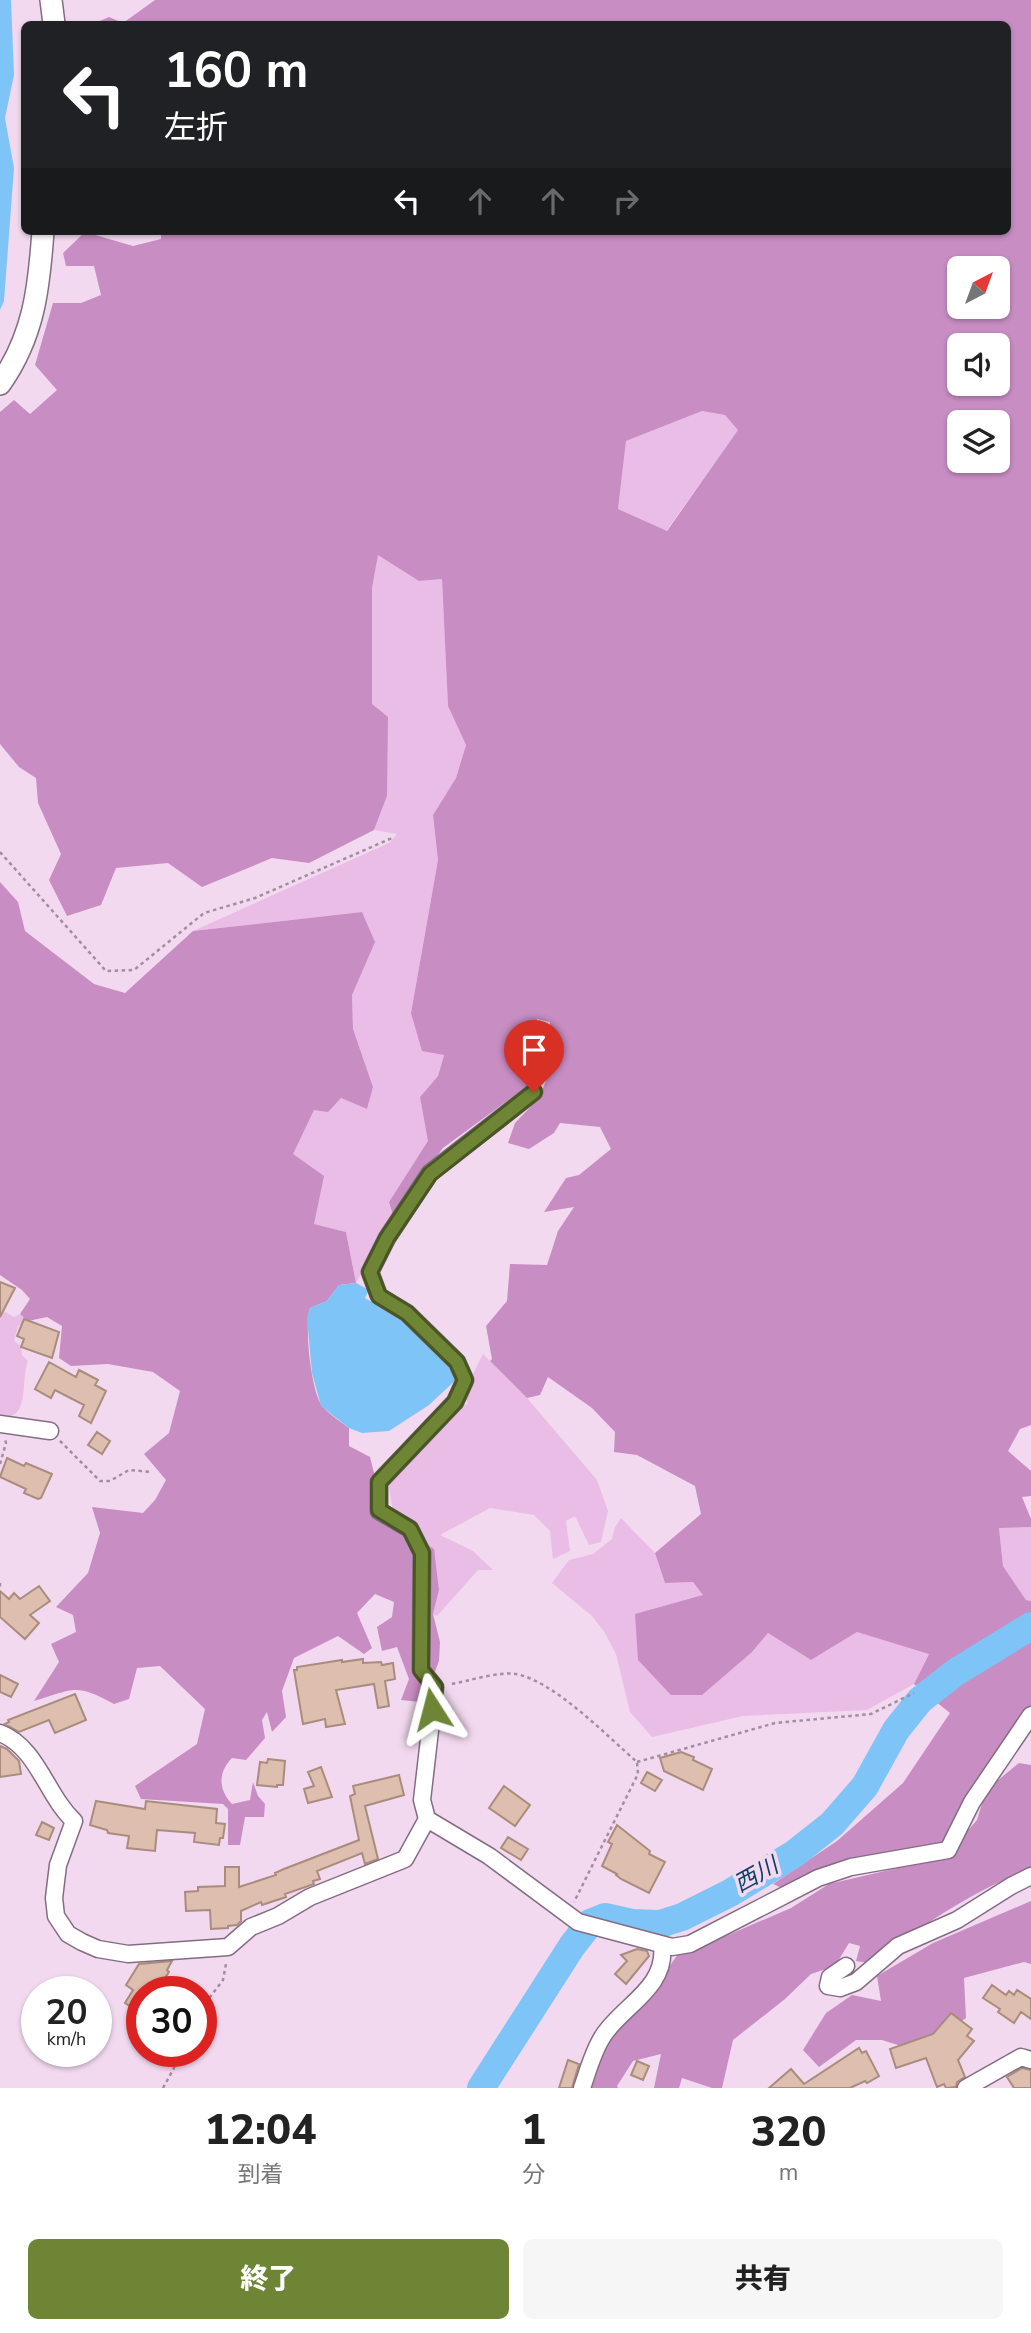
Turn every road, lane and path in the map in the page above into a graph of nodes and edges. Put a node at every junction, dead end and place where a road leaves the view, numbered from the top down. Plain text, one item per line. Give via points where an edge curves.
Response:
1 (51, 0) edge
2 (54, 21) edge
3 (43, 235) edge
4 (0, 384) edge
5 (392, 838) dead end
6 (0, 852) edge
7 (534, 1092) dead end
8 (1, 1428) edge
9 (50, 1431) joint
10 (0, 1464) edge
11 (152, 1472) dead end
12 (0, 1583) edge
13 (0, 1589) edge
14 (435, 1687) junction
15 (914, 1693) dead end
16 (1031, 1715) edge
17 (0, 1734) edge
18 (637, 1762) junction
19 (427, 1819) junction
20 (1031, 1876) edge
21 (568, 1914) junction
22 (662, 1946) junction
23 (229, 1947) junction
24 (845, 1966) dead end
25 (217, 1988) edge
26 (1031, 2060) edge
27 (174, 2067) edge
28 (163, 2088) edge
29 (582, 2088) edge
30 (965, 2088) edge

1 - 2 main road
3 - 4 main road via 34,314 19,355
5 - 6 path via 255,898 204,913 134,970 106,971
7 - 14 street via 430,1174 370,1272 379,1296 407,1313 457,1362 465,1380 455,1402 379,1482 379,1510 410,1529 422,1553 421,1670
8 - 9 street
8 - 10 path via 6,1443
9 - 11 path via 100,1482 129,1470
12 - 13 path
14 - 18 path via 513,1673 533,1679 555,1692
14 - 19 street via 422,1800
15 - 18 path via 872,1714 775,1723
16 - 22 street via 972,1802 947,1850 851,1867 818,1878 690,1944
17 - 23 street via 19,1742 62,1810 74,1821 58,1865 54,1898 56,1916 68,1934 98,1949 128,1954
18 - 21 path via 638,1774
19 - 21 street via 489,1856
19 - 23 street via 405,1859 310,1897 251,1927
20 - 24 street via 957,1920 898,1946 856,1982 840,1988 828,1986 830,1977
21 - 22 street via 578,1922
22 - 29 street via 654,1982 603,2035
23 - 25 path via 223,1980
26 - 30 street via 1021,2057
27 - 28 path

